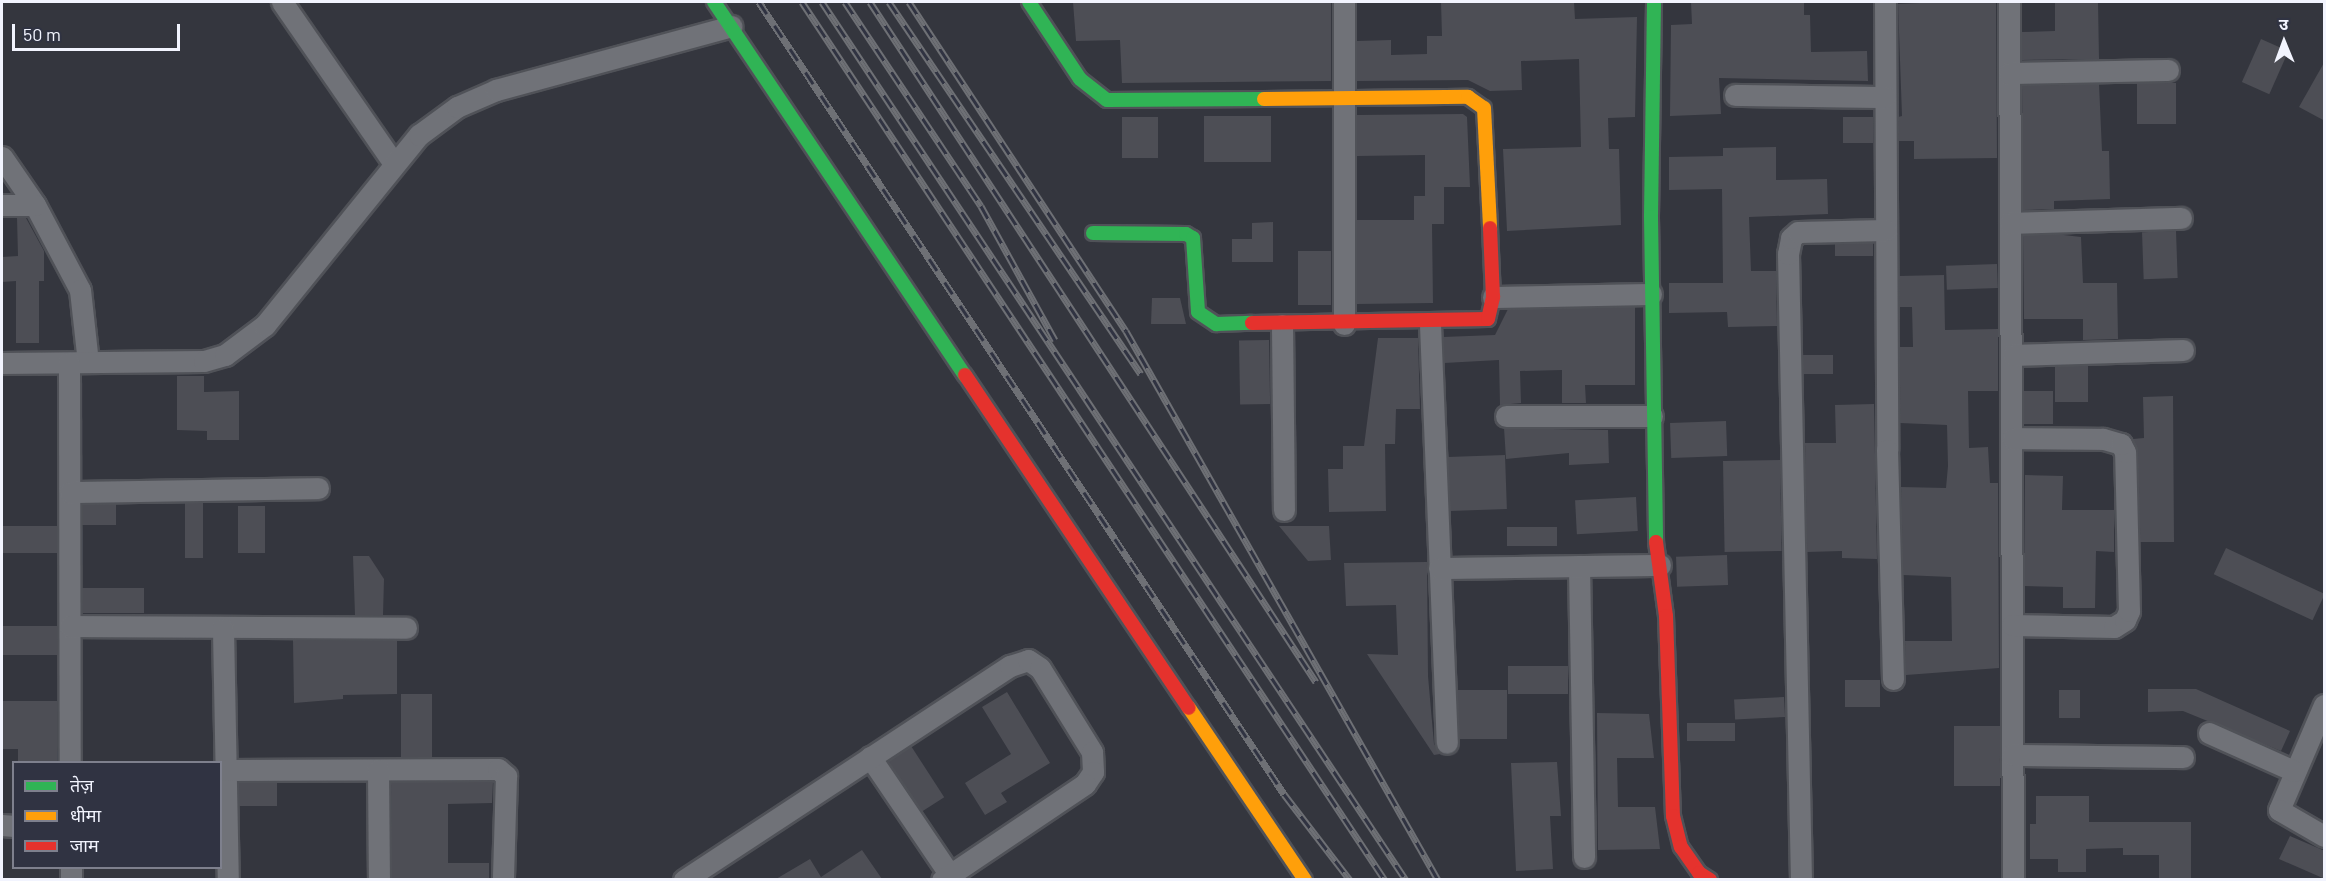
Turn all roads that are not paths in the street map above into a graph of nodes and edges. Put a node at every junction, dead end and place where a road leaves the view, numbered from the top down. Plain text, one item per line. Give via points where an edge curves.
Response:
1 (282, 2) edge
2 (714, 2) edge
3 (1029, 2) edge
4 (1344, 2) edge
5 (1654, 2) edge
6 (1885, 2) edge
7 (2009, 2) edge
8 (730, 26) junction
9 (2168, 70) dead end
10 (2009, 73) junction
11 (1735, 95) dead end
12 (1885, 98) junction
13 (1346, 99) junction
14 (2, 157) edge
15 (394, 164) junction
16 (2, 205) edge
17 (35, 205) junction
18 (2181, 218) dead end
19 (2010, 223) junction
20 (1886, 230) junction
21 (1093, 233) dead end
22 (1651, 294) junction
23 (1493, 297) junction
24 (1344, 324) junction
25 (1430, 324) junction
26 (1282, 325) junction
27 (2183, 350) dead end
28 (2013, 355) junction
29 (79, 362) junction
30 (2, 363) edge
31 (1652, 416) junction
32 (1506, 417) dead end
33 (2013, 438) junction
34 (318, 488) dead end
35 (70, 492) junction
36 (1284, 510) dead end
37 (1660, 565) junction
38 (1579, 566) junction
39 (1439, 568) junction
40 (2012, 625) junction
41 (70, 626) junction
42 (406, 628) dead end
43 (223, 629) junction
44 (1893, 679) dead end
45 (2325, 705) edge
46 (2210, 733) dead end
47 (1447, 743) dead end
48 (2012, 755) junction
49 (2183, 757) dead end
50 (870, 758) junction
51 (70, 761) edge
52 (226, 770) junction
53 (378, 770) junction
54 (2294, 771) junction
55 (2325, 836) edge
56 (1584, 857) dead end
57 (946, 877) edge
58 (228, 879) edge
59 (379, 879) edge
60 (503, 879) edge
61 (684, 879) edge
62 (1305, 879) edge
63 (1710, 879) edge
64 (1801, 879) edge
65 (2013, 879) edge

1 - 15 street
2 - 8 street
3 - 13 street via 1080,79 1107,100
4 - 13 street
5 - 22 street
6 - 12 street
7 - 10 street
8 - 15 street via 496,90 457,107 429,128
8 - 62 street
9 - 10 street
10 - 19 street
11 - 12 street
12 - 20 street
13 - 23 street via 1468,97 1484,108
13 - 24 street
14 - 17 street
15 - 29 street via 245,343 204,361
16 - 17 street
17 - 29 street via 80,290
18 - 19 street
19 - 28 street
20 - 44 street
20 - 64 street via 1798,232 1791,238 1788,254
21 - 26 street via 1186,234 1196,245 1197,300 1205,320
22 - 23 street
22 - 31 street
23 - 25 street via 1488,320
24 - 25 street
24 - 26 street
25 - 39 street
26 - 36 street
27 - 28 street
28 - 33 street
29 - 30 street
29 - 35 street
31 - 32 street
31 - 37 street via 1654,524
33 - 40 street
33 - 40 street via 2103,439 2121,444 2129,611 2125,620 2114,627
34 - 35 street
35 - 41 street
37 - 38 street
37 - 63 street via 1673,816 1681,847 1699,873
38 - 39 street
38 - 56 street
39 - 47 street
40 - 48 street
41 - 43 street
41 - 51 street
42 - 43 street
43 - 52 street
45 - 54 street
46 - 54 street
48 - 49 street
48 - 65 street
50 - 57 street
50 - 57 street via 1010,666 1028,660 1040,668 1092,752 1093,772 1085,784
50 - 61 street
52 - 53 street
52 - 58 street
53 - 59 street
53 - 60 street via 503,771
54 - 55 street via 2279,810

